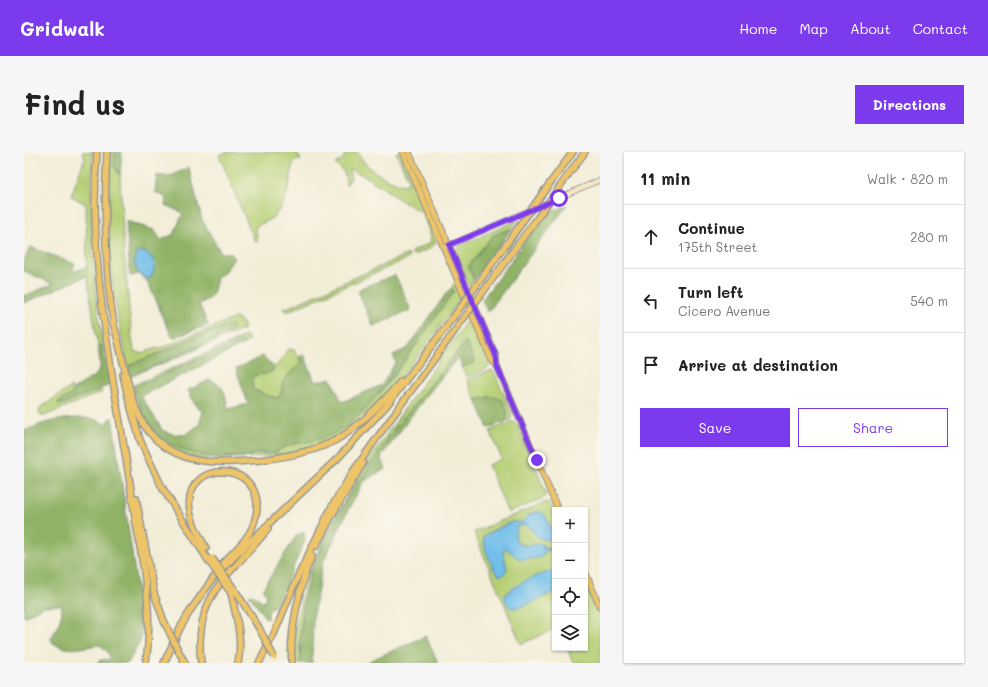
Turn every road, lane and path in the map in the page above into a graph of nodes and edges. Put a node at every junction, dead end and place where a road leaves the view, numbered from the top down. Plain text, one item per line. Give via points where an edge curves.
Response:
1 (97, 152) edge
2 (107, 152) edge
3 (403, 152) edge
4 (409, 152) edge
5 (573, 152) edge
6 (585, 152) edge
7 (600, 180) edge
8 (449, 245) junction
9 (443, 247) junction
10 (113, 323) junction
11 (437, 338) junction
12 (497, 366) junction
13 (379, 435) junction
14 (126, 455) junction
15 (151, 464) junction
16 (557, 507) edge
17 (274, 518) junction
18 (206, 548) junction
19 (210, 559) junction
20 (588, 579) edge
21 (233, 592) junction
22 (200, 596) junction
23 (600, 607) edge
24 (275, 660) edge
25 (146, 663) edge
26 (164, 663) edge
27 (185, 663) edge
28 (201, 663) edge
29 (238, 663) edge
30 (259, 663) edge
31 (292, 663) edge

1 - 14 highway via 95,232 102,316
2 - 10 highway via 105,240
3 - 9 main road
4 - 8 main road
5 - 11 highway, bridge
6 - 13 highway, bridge
7 - 8 main road
8 - 9 main road
8 - 12 main road via 496,356
9 - 12 main road via 491,358
10 - 11 highway via 135,406 144,426 155,439 171,451 186,458 206,461 273,458 319,448 336,440 351,431 400,383
10 - 15 highway via 129,401 140,440
11 - 17 highway via 387,405 338,458
12 - 16 main road
13 - 30 highway via 324,520
13 - 31 highway via 325,528 306,570 294,624
14 - 25 highway via 148,595 149,643
14 - 27 highway, bridge via 154,593 164,621
15 - 18 highway
15 - 19 highway via 163,489
17 - 22 highway via 225,566
17 - 28 highway via 267,530 230,570 211,596 201,627
18 - 19 highway
18 - 22 highway via 190,512 192,493 196,484 209,474 220,471 236,474 248,482 254,492 255,518 247,537 206,583
19 - 21 highway, bridge
20 - 23 main road
21 - 24 highway, bridge via 259,628
21 - 29 highway via 239,629
22 - 26 highway via 180,628

